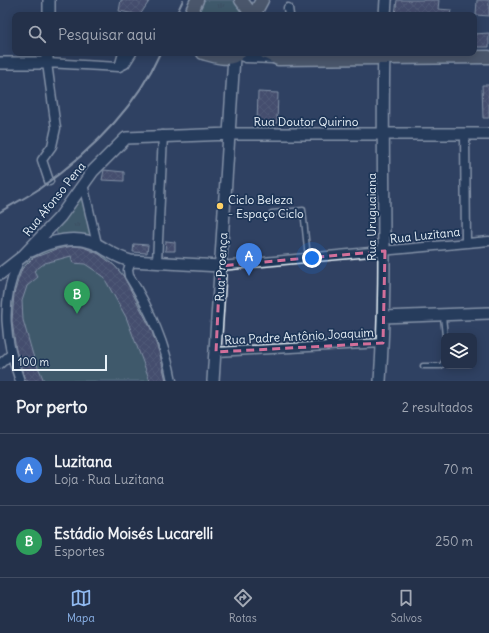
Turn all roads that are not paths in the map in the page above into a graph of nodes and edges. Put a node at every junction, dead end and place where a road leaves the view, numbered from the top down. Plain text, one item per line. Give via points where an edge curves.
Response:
1 (49, 0) edge
2 (197, 0) edge
3 (241, 0) edge
4 (262, 0) edge
5 (386, 0) edge
6 (49, 12) edge
7 (191, 12) edge
8 (251, 12) edge
9 (255, 12) edge
10 (386, 12) edge
11 (122, 56) edge
12 (130, 56) edge
13 (215, 56) edge
14 (232, 56) edge
15 (236, 56) edge
16 (239, 56) edge
17 (334, 56) edge
18 (384, 56) edge
19 (436, 56) edge
20 (285, 57) edge
21 (489, 57) edge
22 (47, 58) edge
23 (0, 63) edge
24 (119, 67) junction
25 (230, 134) junction
26 (384, 134) junction
27 (465, 134) junction
28 (489, 134) edge
29 (163, 136) junction
30 (124, 138) joint
31 (49, 182) dead end
32 (84, 184) junction
33 (272, 213) dead end
34 (489, 241) edge
35 (466, 243) junction
36 (97, 244) junction
37 (385, 250) junction
38 (23, 256) junction
39 (308, 258) junction
40 (131, 261) junction
41 (157, 262) junction
42 (220, 266) junction
43 (2, 270) edge
44 (489, 313) edge
45 (443, 315) junction
46 (383, 317) junction
47 (2, 329) edge
48 (445, 333) edge
49 (383, 343) junction
50 (216, 352) junction
51 (10, 355) junction
52 (0, 364) edge
53 (422, 366) dead end
54 (441, 366) edge
55 (20, 381) edge
56 (172, 381) edge
57 (213, 381) edge
58 (380, 381) edge

1 - 6 street
2 - 7 main road
3 - 8 main road
4 - 9 main road
5 - 10 street
11 - 24 street
12 - 24 street via 125,64
13 - 14 main road
15 - 25 street, Rua Proença
16 - 20 street
17 - 20 main road
18 - 26 street, Rua Uruguaiana
19 - 21 main road
22 - 23 street
22 - 24 street
22 - 31 street via 56,128 52,146 42,160
25 - 26 street, Rua Doutor Quirino
25 - 29 street, Rua Doutor Quirino
25 - 42 street, Rua Proença
26 - 27 street, Rua Doutor Quirino
26 - 37 street, Rua Uruguaiana
27 - 28 street, Rua Doutor Quirino
27 - 35 street
29 - 30 street, Rua Doutor Quirino
29 - 41 street
30 - 32 street, Rua Afonso Pena
32 - 36 street
32 - 38 street, Rua Afonso Pena via 60,217
33 - 39 lane via 303,210
34 - 35 street, Rua Luzitana
35 - 37 street, Rua Luzitana
36 - 38 street via 76,240 58,241
36 - 40 street via 118,258
37 - 39 street, Rua Luzitana
37 - 46 street, Rua Uruguaiana
38 - 43 street, Rua Afonso Pena
38 - 47 street via 13,271 4,297
39 - 42 street, Rua Luzitana
40 - 41 street
40 - 56 street via 129,276 150,311 161,338
41 - 42 street
42 - 50 street, Rua Proença
44 - 45 street
45 - 46 street
45 - 48 lane
46 - 49 street, Rua Uruguaiana
47 - 51 street
49 - 50 street, Rua Padre Antônio Joaquim
49 - 58 street, Rua Uruguaiana
50 - 57 street, Rua Proença
51 - 52 street
51 - 55 street
53 - 54 lane

